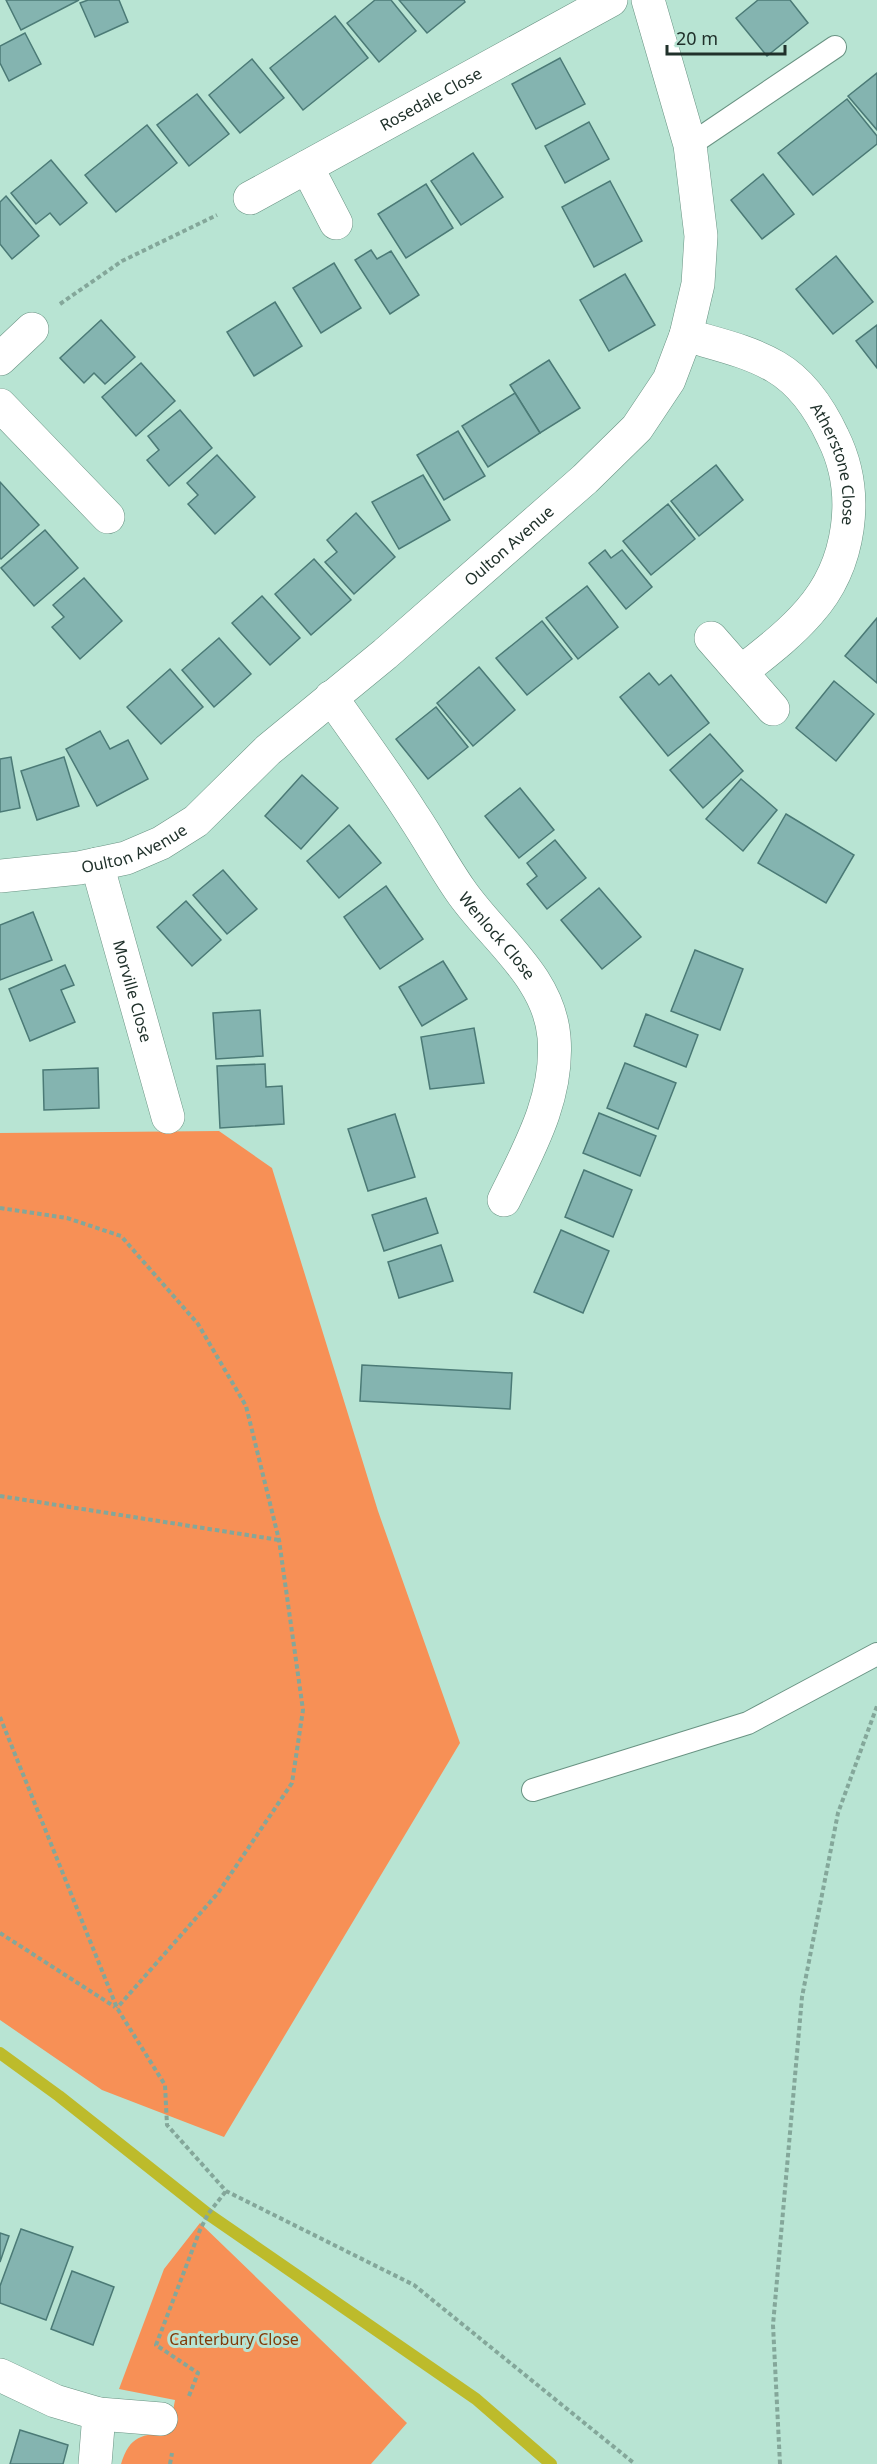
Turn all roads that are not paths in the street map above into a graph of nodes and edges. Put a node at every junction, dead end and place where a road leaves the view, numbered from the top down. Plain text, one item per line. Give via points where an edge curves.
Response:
1 (611, 0) edge
2 (648, 0) edge
3 (835, 47) dead end
4 (690, 146) junction
5 (307, 167) junction
6 (250, 198) road end
7 (336, 223) dead end
8 (32, 329) road end
9 (686, 335) junction
10 (0, 359) edge
11 (0, 405) edge
12 (108, 517) dead end
13 (711, 638) dead end
14 (741, 672) junction
15 (331, 697) junction
16 (773, 709) dead end
17 (98, 864) junction
18 (0, 876) edge
19 (168, 1118) dead end
20 (504, 1200) dead end
21 (877, 1654) edge
22 (533, 1790) dead end
23 (0, 2375) edge
24 (173, 2412) road end
25 (99, 2414) junction
26 (95, 2464) edge

1 - 5 street, Rosedale Close
2 - 4 street, Oulton Avenue
3 - 4 lane
4 - 9 street, Oulton Avenue via 701,236 698,284
5 - 6 street, Rosedale Close
5 - 7 street
8 - 10 street
9 - 14 street, Atherstone Close via 777,367 804,389 838,447 848,482 849,518 843,553 831,580 811,610 786,636
9 - 15 street, Oulton Avenue via 669,380 637,428 585,479
11 - 12 street
13 - 14 street
14 - 16 street
15 - 17 street, Oulton Avenue via 268,750 196,821 161,843 126,858
15 - 20 street, Wenlock Close via 480,918 526,969 548,1011 555,1065 550,1091 541,1123
17 - 18 street, Oulton Avenue
17 - 19 street, Morville Close
21 - 22 lane via 748,1723
23 - 25 street via 55,2401
24 - 25 street
25 - 26 street

